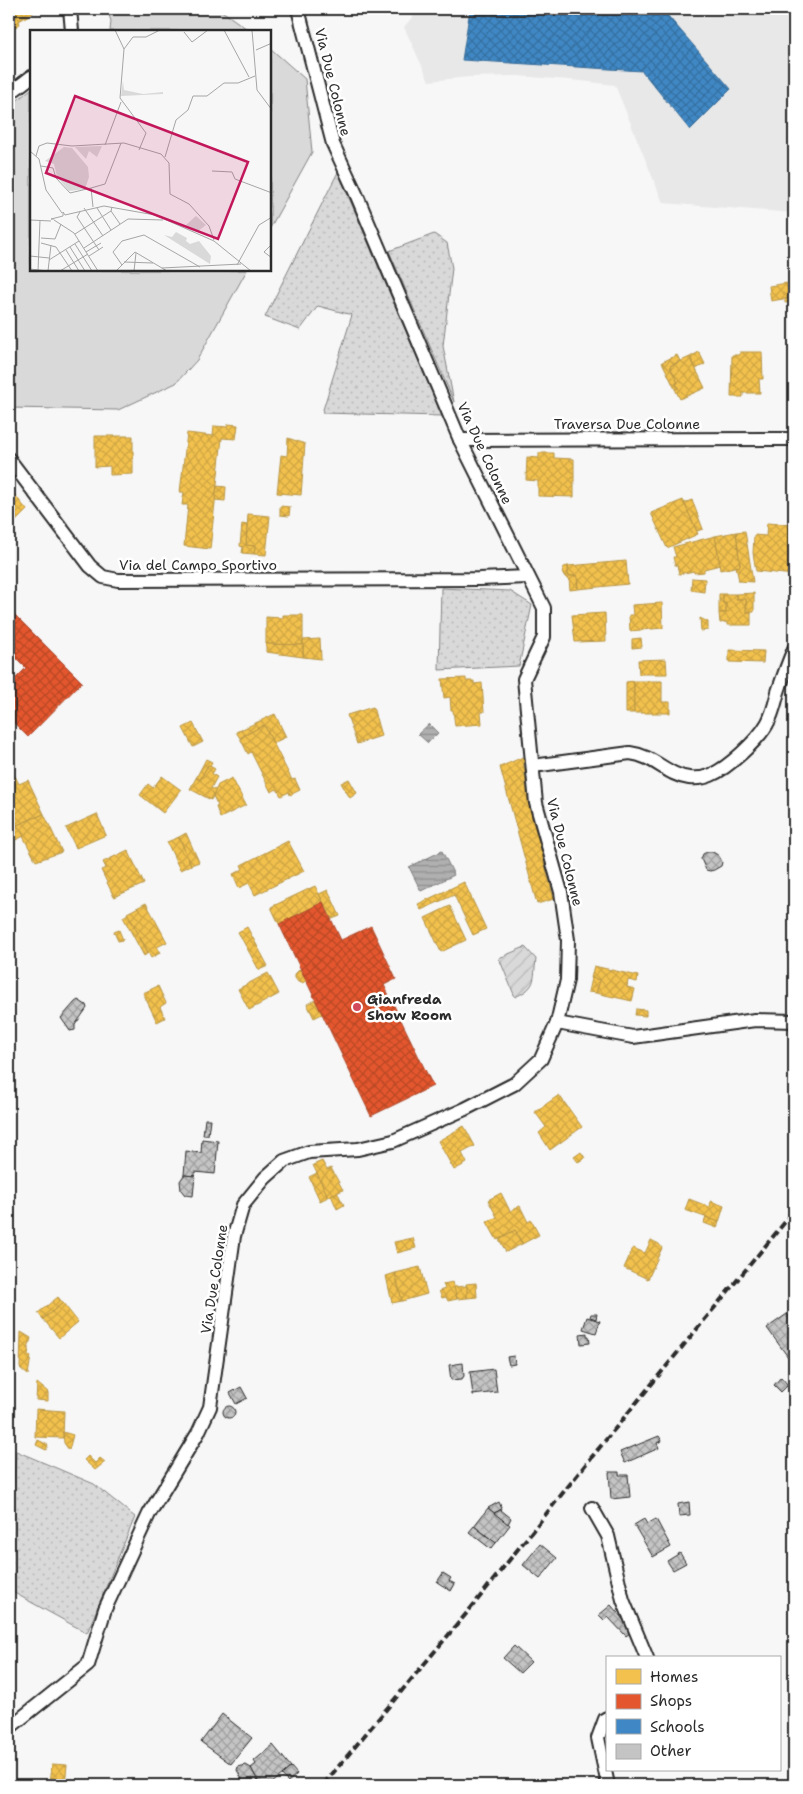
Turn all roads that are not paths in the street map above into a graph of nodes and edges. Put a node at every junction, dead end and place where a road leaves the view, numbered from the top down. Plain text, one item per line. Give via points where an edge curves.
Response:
1 (70, 9) edge
2 (298, 9) edge
3 (72, 30) edge
4 (30, 78) edge
5 (9, 94) edge
6 (794, 439) edge
7 (460, 440) junction
8 (11, 467) edge
9 (528, 577) junction
10 (794, 649) edge
11 (533, 766) junction
12 (794, 1021) edge
13 (557, 1023) junction
14 (592, 1508) dead end
15 (646, 1656) edge
16 (606, 1719) edge
17 (9, 1728) edge
18 (608, 1785) edge

1 - 3 street
2 - 7 street, Via Due Colonne via 333,144
4 - 5 street
6 - 7 street, Traversa Due Colonne
7 - 9 street, Via Due Colonne
8 - 9 street, Via del Campo Sportivo via 103,578 385,580
9 - 11 street, Via Due Colonne via 544,608 544,637 524,679
10 - 11 street via 766,726 755,740 713,774 688,778 673,774 642,754 630,753
11 - 13 street, Via Due Colonne via 536,803 561,892 568,940 567,980
12 - 13 street via 755,1020 633,1037
13 - 17 street, Via Due Colonne via 541,1059 514,1084 393,1141 358,1149 309,1152 284,1161 243,1205 234,1236 210,1407 145,1522 105,1609 88,1665
14 - 15 street via 608,1536 623,1600
16 - 18 street via 598,1738

